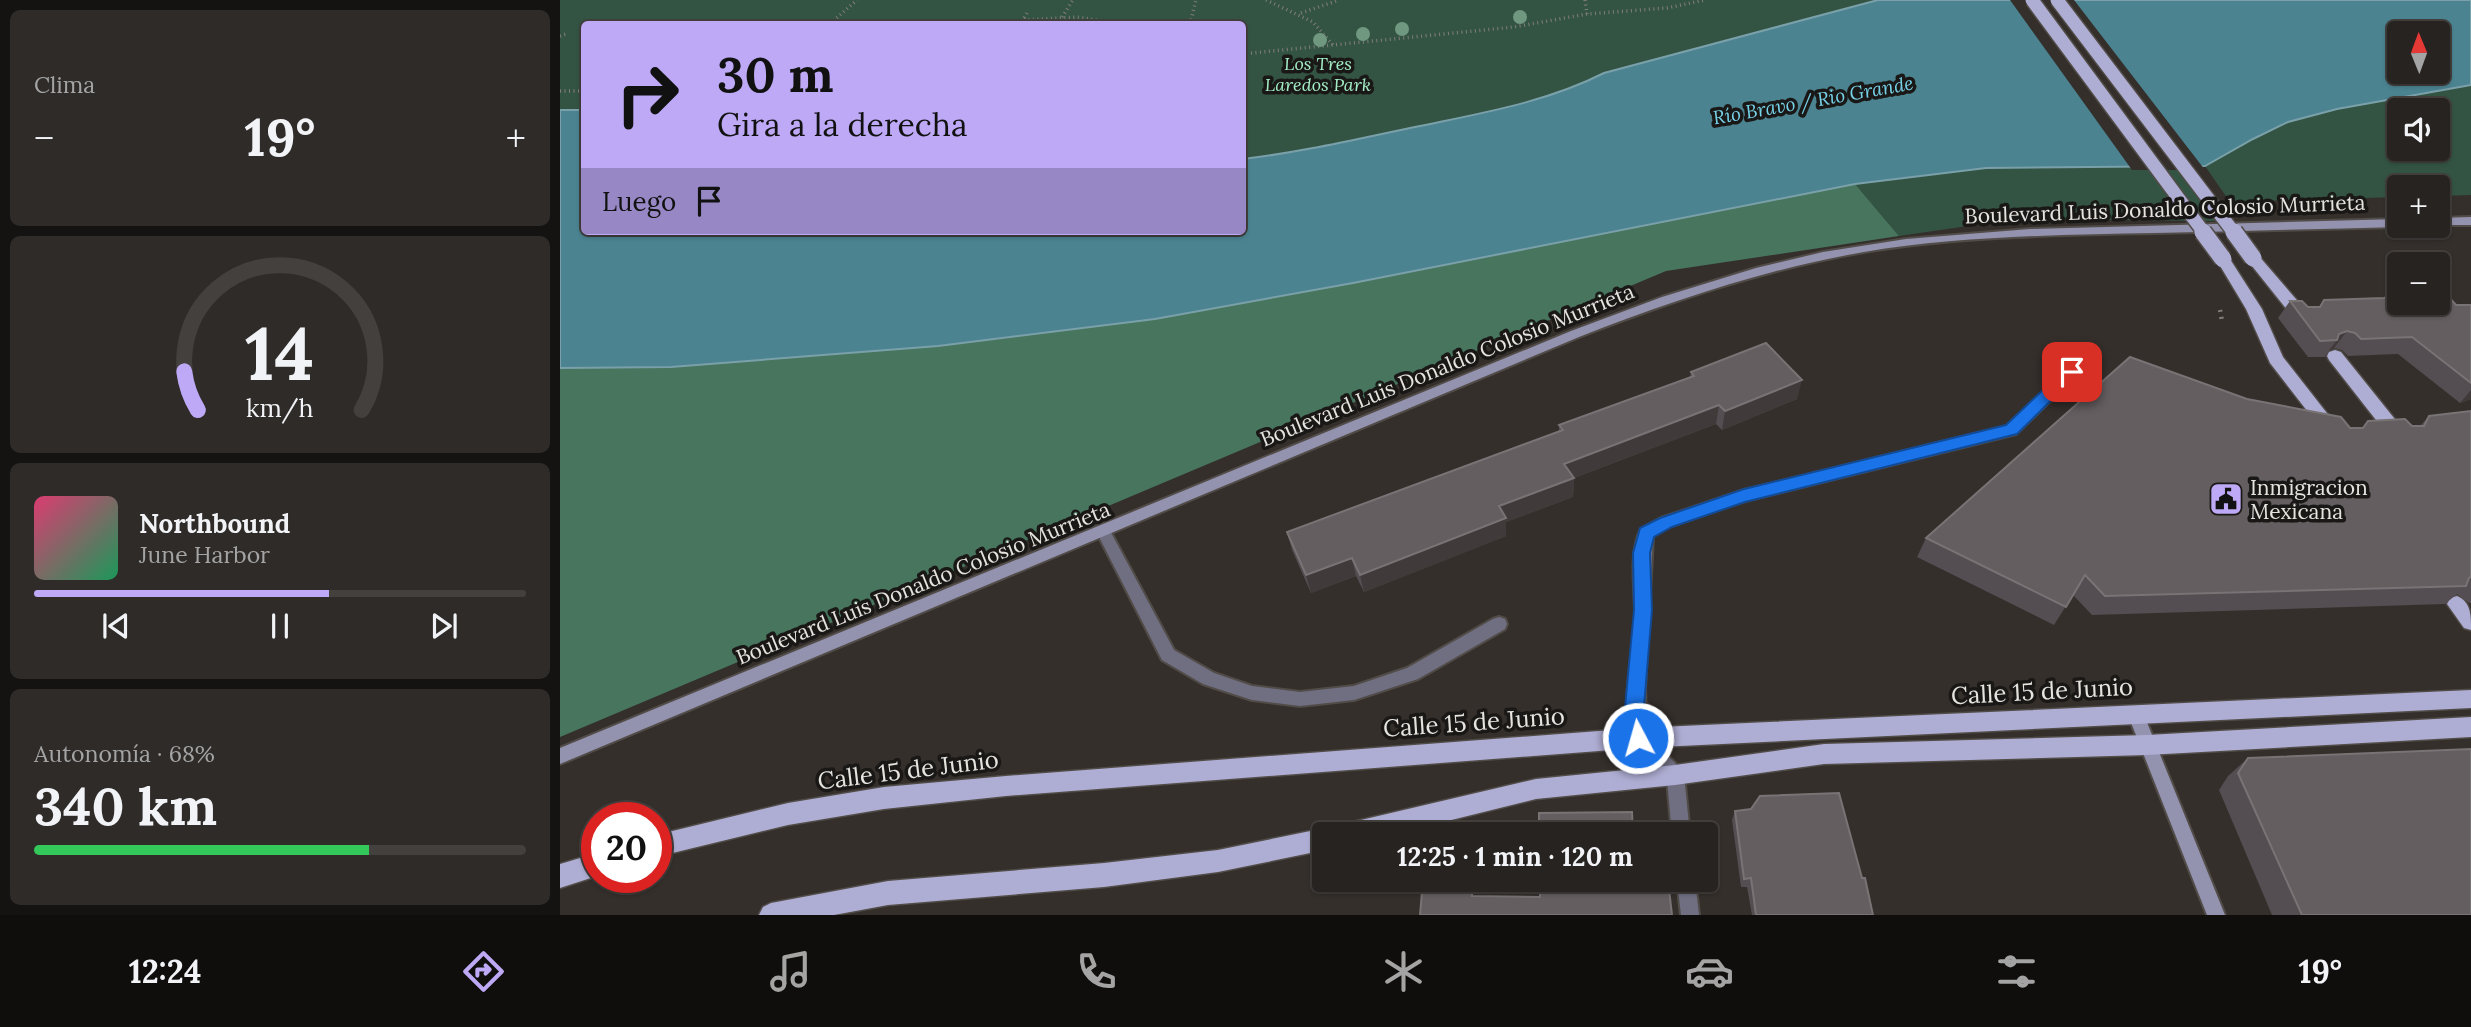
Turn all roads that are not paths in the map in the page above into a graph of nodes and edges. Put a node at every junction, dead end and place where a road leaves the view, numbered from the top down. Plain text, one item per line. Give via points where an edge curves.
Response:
1 (2032, 0) edge
2 (2057, 0) edge
3 (2471, 221) edge
4 (2450, 222) edge
5 (2387, 223) edge
6 (2302, 317) edge
7 (2335, 356) edge
8 (2072, 372) dead end
9 (2400, 438) edge
10 (2340, 440) edge
11 (1103, 531) junction
12 (2457, 604) edge
13 (2471, 622) edge
14 (1499, 624) dead end
15 (2471, 699) edge
16 (2136, 715) junction
17 (2471, 727) edge
18 (1638, 738) junction
19 (2147, 745) junction
20 (560, 756) edge
21 (1675, 775) junction
22 (1398, 822) edge
23 (1680, 822) edge
24 (672, 842) edge
25 (1312, 842) edge
26 (581, 869) edge
27 (560, 876) edge
28 (1687, 892) edge
29 (771, 915) edge
30 (1690, 915) edge
31 (2216, 915) edge

1 - 10 main road, bridge via 2223,259 2254,309 2276,359
2 - 6 main road, bridge
3 - 4 main road
5 - 11 main road, Boulevard Luis Donaldo Colosio Murrieta via 2007,232 1821,256 1650,305
7 - 9 main road
8 - 18 street via 2011,430 1744,496 1646,533 1641,553 1643,610 1634,707
11 - 14 street via 1168,655 1209,678 1252,693 1300,699 1354,694 1412,674
11 - 20 main road, Boulevard Luis Donaldo Colosio Murrieta
12 - 13 main road
15 - 16 main road, Calle 15 de Junio
16 - 18 main road, Calle 15 de Junio
16 - 19 main road
17 - 19 main road
18 - 21 street
18 - 24 main road, Calle 15 de Junio via 884,798 788,814
19 - 21 main road via 1824,754
19 - 31 main road
21 - 22 main road via 1536,789
21 - 23 street
25 - 29 main road via 1218,861 887,893
26 - 27 main road
28 - 30 street

